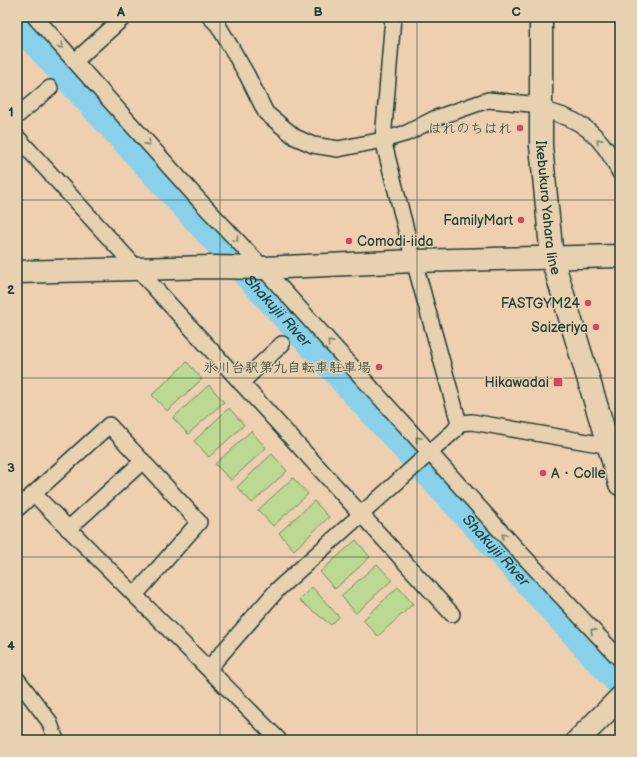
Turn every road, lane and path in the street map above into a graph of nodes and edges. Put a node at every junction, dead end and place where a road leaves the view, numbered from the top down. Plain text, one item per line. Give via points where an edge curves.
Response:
1 (35, 17) edge
2 (124, 17) edge
3 (210, 17) edge
4 (393, 17) edge
5 (541, 17) edge
6 (75, 61) junction
7 (50, 88) dead end
8 (541, 107) junction
9 (17, 116) edge
10 (17, 137) edge
11 (383, 140) junction
12 (616, 154) edge
13 (620, 173) edge
14 (620, 256) edge
15 (552, 258) junction
16 (414, 261) junction
17 (263, 268) junction
18 (138, 270) junction
19 (17, 272) edge
20 (282, 344) dead end
21 (241, 383) junction
22 (459, 423) junction
23 (614, 446) edge
24 (428, 453) junction
25 (143, 461) junction
26 (620, 484) edge
27 (34, 494) junction
28 (17, 509) edge
29 (361, 514) junction
30 (68, 529) junction
31 (134, 594) junction
32 (452, 614) dead end
33 (620, 659) edge
34 (209, 668) junction
35 (17, 679) edge
36 (618, 700) edge
37 (56, 740) edge
38 (279, 740) edge
39 (578, 740) edge

1 -> 6 street
2 - 6 street
3 - 11 street via 218,25 266,113 295,137 313,145 338,149
4 - 11 street
5 - 8 street, Ikebukuro Yahara line
6 -> 17 street
7 - 9 street
8 - 11 street via 488,100 436,118 407,133
12 -> 8 street via 584,124
8 - 15 street, Ikebukuro Yahara line via 541,146
10 - 18 street
11 - 16 street
12 - 13 street
14 - 15 street
15 - 16 street
15 - 23 street, Ikebukuro Yahara line
16 - 17 street
16 - 22 street
17 - 18 street
24 -> 17 street
18 - 19 street
18 - 21 street
20 - 21 street
21 - 29 street
22 - 23 street via 472,422
22 - 24 street via 455,430
23 - 26 street, Ikebukuro Yahara line
24 - 29 street
33 -> 24 street
25 - 27 street via 109,425
25 - 30 street
25 - 31 street via 199,522
27 - 28 street
27 - 30 street
29 - 32 street
29 - 34 street via 278,589
30 - 31 street
31 - 34 street
34 - 38 street
35 - 37 street via 49,721
36 - 39 street

